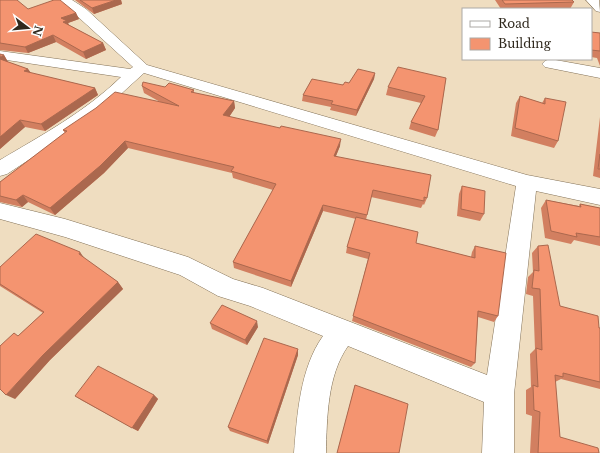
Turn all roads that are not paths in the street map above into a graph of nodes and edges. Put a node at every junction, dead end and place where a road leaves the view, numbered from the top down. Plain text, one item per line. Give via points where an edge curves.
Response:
1 (64, 0) edge
2 (592, 0) edge
3 (600, 8) edge
4 (0, 55) edge
5 (550, 64) dead end
6 (136, 71) junction
7 (600, 73) edge
8 (0, 169) edge
9 (527, 182) junction
10 (600, 198) edge
11 (0, 211) edge
12 (342, 332) junction
13 (499, 394) junction
14 (310, 453) edge
15 (498, 453) edge

1 - 6 street via 81,12
2 - 3 street
4 - 6 street
5 - 7 street
6 - 8 street via 107,100
6 - 9 street
9 - 10 street
9 - 13 street
11 - 12 street via 65,228 188,268 227,288 254,296
12 - 13 street
12 - 14 street via 329,352 319,384 311,426
13 - 15 street

